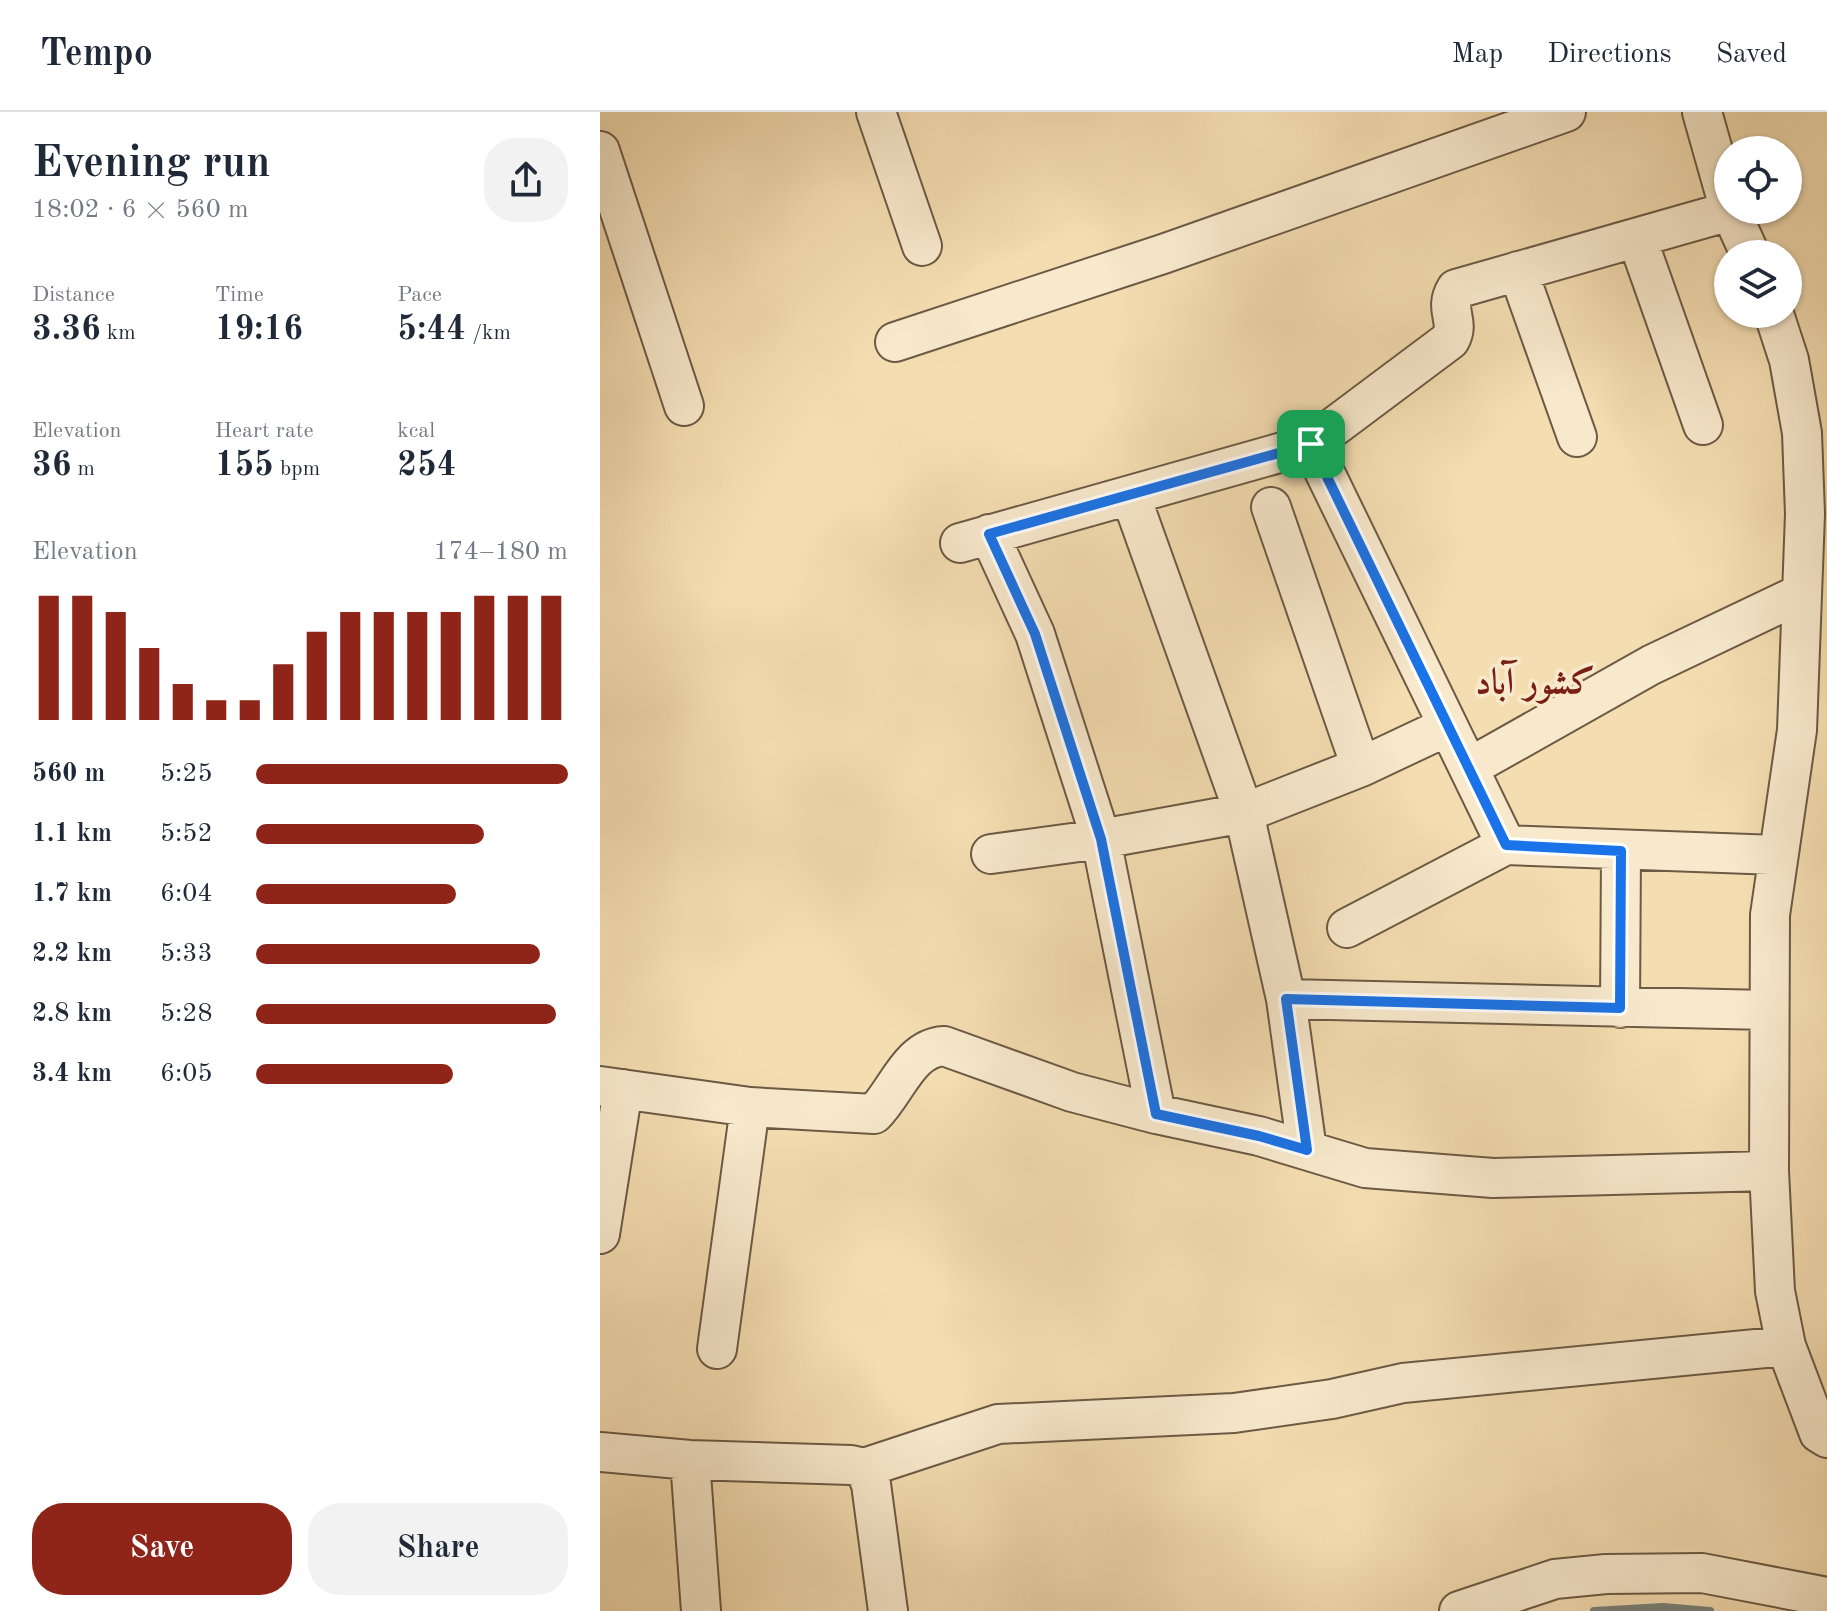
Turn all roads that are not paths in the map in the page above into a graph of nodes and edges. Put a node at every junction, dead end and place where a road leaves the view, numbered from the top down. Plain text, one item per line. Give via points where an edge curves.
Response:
1 (876, 112) edge
2 (1566, 112) edge
3 (1702, 112) edge
4 (600, 151) edge
5 (1714, 155) edge
6 (1714, 214) edge
7 (1637, 238) junction
8 (922, 246) dead end
9 (1518, 271) junction
10 (1779, 328) edge
11 (895, 342) dead end
12 (684, 406) dead end
13 (1703, 425) dead end
14 (1577, 437) dead end
15 (1311, 444) junction
16 (1131, 497) junction
17 (1271, 507) dead end
18 (1800, 594) junction
19 (1448, 726) junction
20 (1361, 767) junction
21 (1470, 767) junction
22 (1244, 813) junction
23 (1101, 839) junction
24 (1506, 845) junction
25 (1621, 851) junction
26 (991, 854) dead end
27 (1777, 855) junction
28 (1347, 928) dead end
29 (1286, 999) junction
30 (1620, 1008) junction
31 (1768, 1010) junction
32 (612, 1087) edge
33 (750, 1107) junction
34 (1156, 1114) junction
35 (1307, 1150) junction
36 (1769, 1171) junction
37 (600, 1234) edge
38 (1786, 1346) junction
39 (717, 1349) dead end
40 (1827, 1438) edge
41 (600, 1452) edge
42 (690, 1460) junction
43 (864, 1468) junction
44 (1827, 1597) edge
45 (701, 1611) edge
46 (888, 1611) edge
47 (1459, 1611) edge

1 - 8 street
2 - 11 street
3 - 5 street
4 - 12 street
6 - 7 street
7 - 9 street
7 - 13 street
9 - 14 street
9 - 15 street via 1456,289 1450,299 1450,340
10 - 18 street via 1802,433 1805,514
15 - 16 street
15 - 19 street
16 - 22 street
16 - 23 street via 974,538 1035,634
17 - 20 street
18 - 21 street via 1651,665
18 - 27 street via 1797,730
19 - 20 street
19 - 21 street
20 - 22 street
21 - 24 street
22 - 23 street
22 - 29 street
23 - 26 street
23 - 34 street
24 - 25 street
24 - 28 street
25 - 27 street
25 - 30 street
27 - 31 street
29 - 30 street
29 - 35 street
30 - 31 street
31 - 36 street
32 - 33 street
32 - 37 street
33 - 34 street via 874,1114 917,1057 930,1047 944,1046 1072,1092
33 - 39 street
34 - 35 street
35 - 36 street via 1365,1168 1493,1178
36 - 38 street via 1775,1291
38 - 40 street via 1819,1433
38 - 43 street via 1403,1383 1234,1413 998,1424
41 - 42 street
42 - 43 street
42 - 45 street
43 - 46 street via 871,1484
44 - 47 street via 1702,1573 1630,1573 1555,1579

